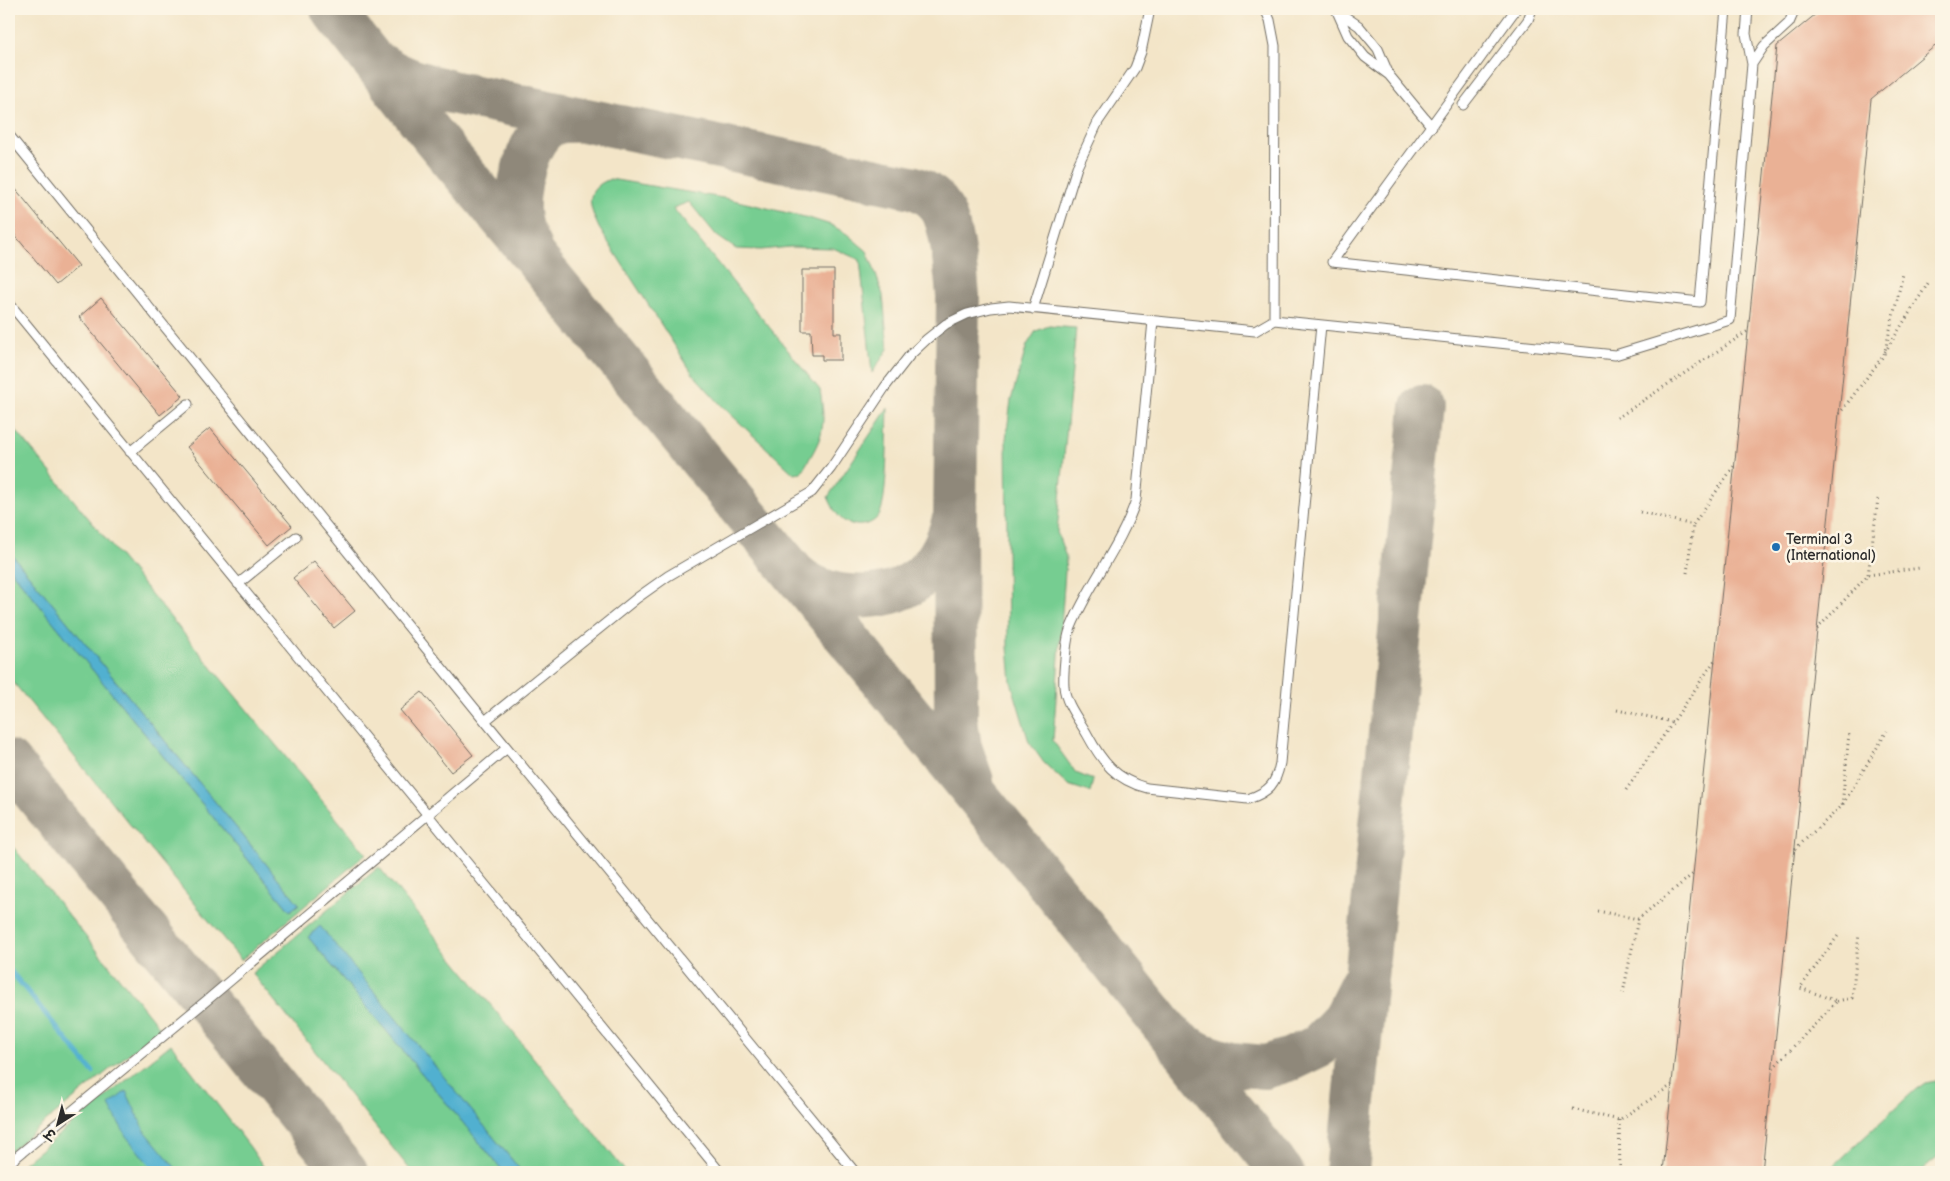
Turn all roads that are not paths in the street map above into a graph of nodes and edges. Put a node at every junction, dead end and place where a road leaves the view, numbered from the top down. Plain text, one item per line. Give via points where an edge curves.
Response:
1 (1150, 9) edge
2 (1265, 9) edge
3 (1516, 9) edge
4 (1532, 9) edge
5 (1726, 9) edge
6 (1748, 9) edge
7 (1795, 9) edge
8 (1336, 10) edge
9 (1752, 64) junction
10 (1389, 75) junction
11 (1462, 105) dead end
12 (1432, 127) junction
13 (9, 135) edge
14 (9, 303) edge
15 (1033, 308) junction
16 (1274, 320) junction
17 (1153, 321) junction
18 (1321, 325) junction
19 (188, 404) dead end
20 (130, 452) junction
21 (296, 537) dead end
22 (238, 584) junction
23 (485, 721) junction
24 (507, 748) junction
25 (428, 815) junction
26 (9, 1163) edge
27 (720, 1172) edge
28 (855, 1172) edge

1 - 15 lane via 1135,68 1098,122 1077,167
2 - 16 lane via 1275,46
3 - 12 lane
4 - 11 lane via 1528,20
5 - 12 lane via 1700,302 1332,262
6 - 9 lane via 1746,34
7 - 9 lane via 1789,23 1764,46
8 - 10 lane via 1348,36 1365,57
8 - 10 lane via 1360,26 1378,49
9 - 18 lane via 1730,320 1615,355
10 - 12 lane
13 - 23 lane
14 - 20 lane
15 - 17 lane
15 - 23 lane via 991,308 946,324 910,355 812,492 668,576
16 - 17 lane via 1254,331
16 - 18 lane
17 - 18 lane via 1136,500 1130,518 1068,634 1064,687 1068,701 1098,753 1121,778 1147,788 1248,799 1270,788 1280,763
19 - 20 lane
20 - 22 lane
21 - 22 lane
22 - 25 lane
23 - 24 lane
24 - 25 lane
24 - 28 lane
25 - 26 lane
25 - 27 lane

